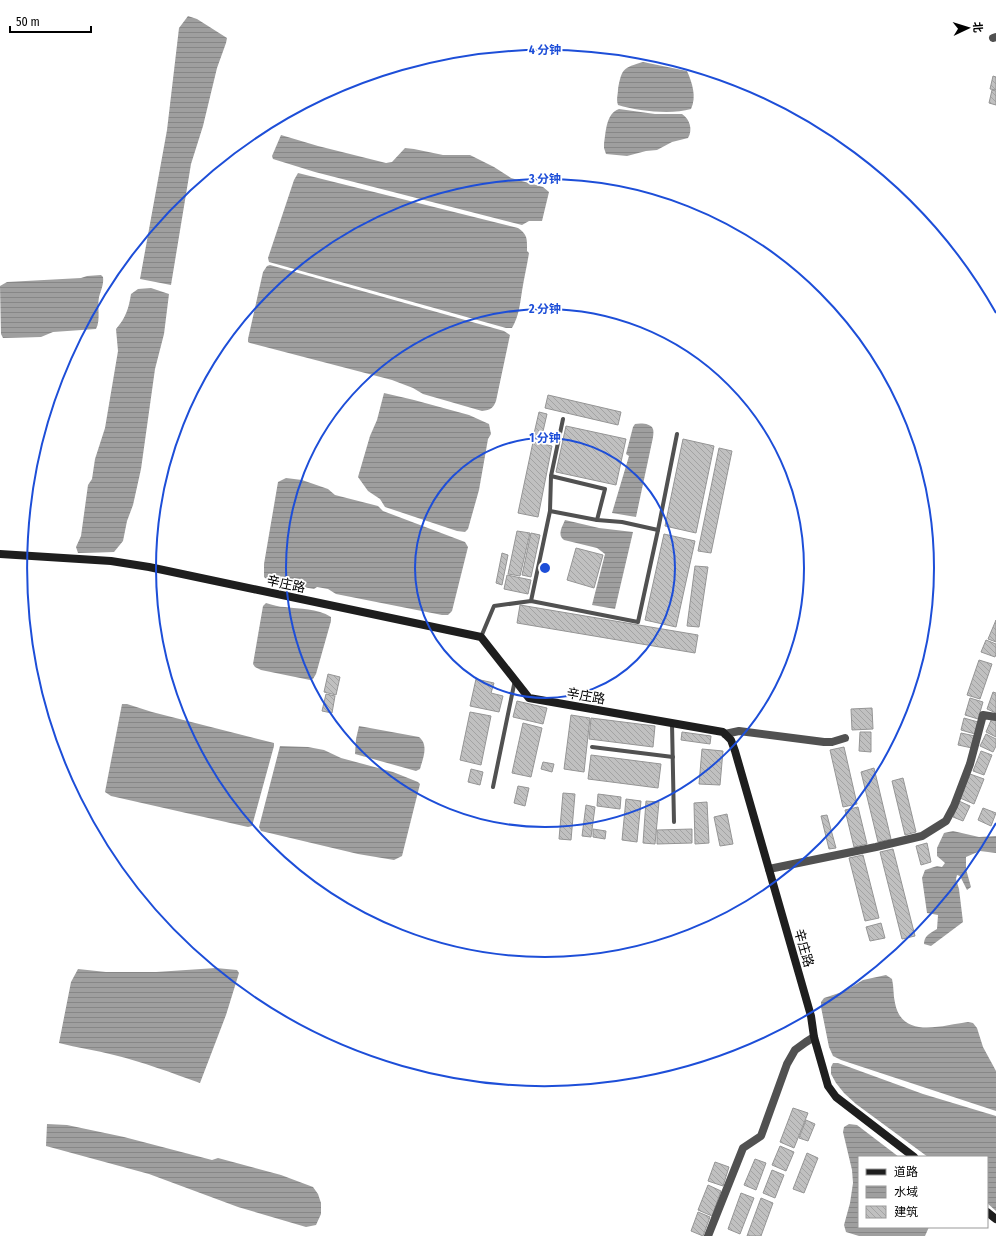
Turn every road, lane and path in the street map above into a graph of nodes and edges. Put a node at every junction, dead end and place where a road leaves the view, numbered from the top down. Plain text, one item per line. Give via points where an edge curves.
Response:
1 (563, 419) dead end
2 (677, 434) dead end
3 (551, 476) junction
4 (550, 511) junction
5 (597, 520) junction
6 (658, 530) junction
7 (0, 554) edge
8 (531, 601) junction
9 (481, 637) junction
10 (515, 680) junction
11 (996, 717) edge
12 (672, 723) junction
13 (725, 734) junction
14 (845, 738) dead end
15 (592, 747) dead end
16 (673, 757) junction
17 (493, 787) dead end
18 (674, 822) dead end
19 (769, 869) junction
20 (814, 1037) junction
21 (913, 1156) edge
22 (988, 1213) edge
23 (996, 1219) edge
24 (708, 1236) edge

1 - 3 lane
2 - 6 lane
3 - 4 lane
3 - 5 lane via 604,489
4 - 5 lane
4 - 8 lane
5 - 6 lane via 622,522
6 - 8 lane via 638,622
7 - 9 street, 辛庄路 via 111,561 149,567
8 - 9 lane via 494,606
9 - 10 street, 辛庄路
10 - 12 street, 辛庄路 via 529,698
10 - 17 lane
11 - 19 street via 982,715 970,764 954,806 946,821 938,827 922,836
12 - 13 street, 辛庄路
12 - 16 lane
13 - 14 street via 739,731 824,742
13 - 19 street, 辛庄路 via 731,740 735,751
15 - 16 lane
16 - 18 lane
19 - 20 street, 辛庄路 via 809,1009
20 - 21 street, 辛庄路 via 828,1086 836,1097
20 - 24 street via 795,1050 787,1064 761,1136 743,1148
22 - 23 street

